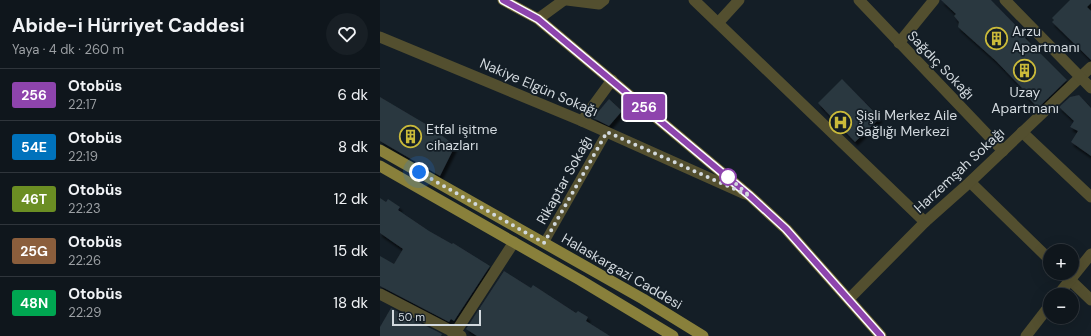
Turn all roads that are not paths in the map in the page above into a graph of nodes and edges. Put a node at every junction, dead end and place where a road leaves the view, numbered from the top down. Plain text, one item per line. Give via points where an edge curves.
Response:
1 (503, 0) edge
2 (565, 0) edge
3 (604, 0) edge
4 (694, 0) edge
5 (739, 0) edge
6 (859, 0) edge
7 (934, 0) edge
8 (1005, 0) edge
9 (538, 19) junction
10 (718, 23) junction
11 (380, 37) edge
12 (899, 43) junction
13 (1091, 67) edge
14 (1080, 77) junction
15 (612, 80) junction
16 (1091, 88) edge
17 (582, 121) junction
18 (607, 132) junction
19 (1022, 132) junction
20 (380, 150) edge
21 (1003, 151) junction
22 (380, 166) edge
23 (970, 182) junction
24 (750, 196) junction
25 (1091, 197) edge
26 (925, 222) junction
27 (514, 242) junction
28 (544, 243) junction
29 (1043, 253) edge
30 (1091, 254) edge
31 (1079, 265) edge
32 (1071, 280) edge
33 (380, 294) edge
34 (850, 298) junction
35 (1091, 300) edge
36 (1043, 314) edge
37 (456, 335) edge
38 (673, 336) edge
39 (703, 336) edge
40 (881, 336) edge
41 (1026, 336) edge

1 - 9 main road
2 - 3 street via 599,4
2 - 9 street
4 - 10 street
5 - 10 street
6 - 12 street, Sağdıç Sokağı
7 - 12 street
8 - 14 street
9 - 15 main road
10 - 26 street
11 - 17 street, Nakiye Elgün Sokağı
12 - 21 street, Sağdıç Sokağı
13 - 14 street, Harzemşah Sokağı
14 - 16 street
14 - 19 street, Harzemşah Sokağı
15 - 17 street
15 - 24 main road
17 - 18 street, Nakiye Elgün Sokağı
18 - 24 street, Nakiye Elgün Sokağı
18 - 28 street, Rikaptar Sokağı
19 - 21 street, Harzemşah Sokağı
19 - 25 street
20 - 28 main road, Halaskargazi Caddesi
21 - 23 street, Harzemşah Sokağı
22 - 27 main road, Halaskargazi Caddesi
23 - 26 street, Harzemşah Sokağı
23 - 29 street
24 - 34 main road via 786,229
26 - 34 street, Harzemşah Sokağı
27 - 37 street
27 - 38 main road, Halaskargazi Caddesi
28 - 39 main road, Halaskargazi Caddesi
30 - 31 street
32 - 35 street
33 - 37 street
34 - 40 main road
36 - 41 street

